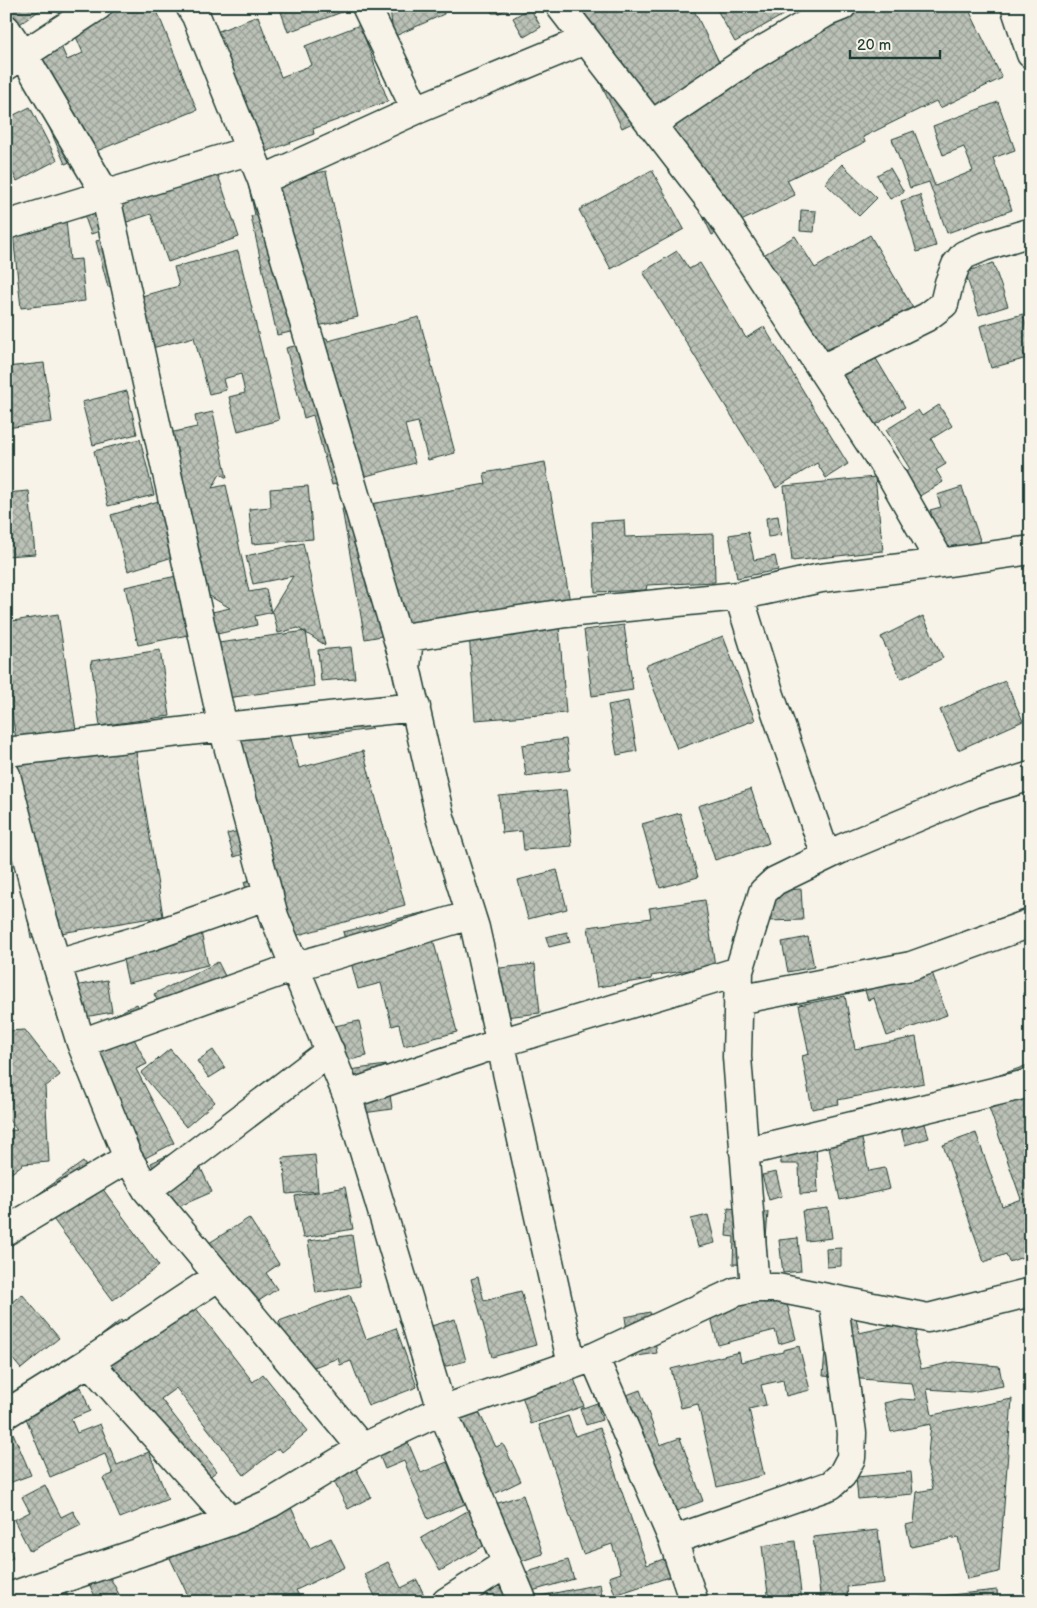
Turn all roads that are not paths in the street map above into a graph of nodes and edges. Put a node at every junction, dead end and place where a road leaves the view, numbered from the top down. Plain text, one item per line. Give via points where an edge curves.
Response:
1 (98, 6) edge
2 (190, 6) edge
3 (366, 6) edge
4 (560, 6) edge
5 (842, 6) edge
6 (1015, 6) edge
7 (6, 29) edge
8 (585, 40) junction
9 (1031, 54) edge
10 (15, 60) edge
11 (416, 110) junction
12 (651, 125) junction
13 (250, 150) junction
14 (262, 180) junction
15 (105, 194) junction
16 (6, 225) edge
17 (1031, 232) edge
18 (822, 369) junction
19 (1031, 550) edge
20 (942, 563) junction
21 (739, 596) junction
22 (406, 668) junction
23 (416, 707) junction
24 (223, 726) junction
25 (6, 752) edge
26 (6, 775) edge
27 (1031, 776) edge
28 (826, 856) junction
29 (268, 895) junction
30 (471, 915) junction
31 (1031, 923) edge
32 (58, 964) junction
33 (294, 967) junction
34 (739, 971) junction
35 (738, 1000) junction
36 (81, 1043) junction
37 (500, 1043) junction
38 (330, 1051) junction
39 (1031, 1083) edge
40 (347, 1095) junction
41 (744, 1152) junction
42 (128, 1158) junction
43 (148, 1190) junction
44 (6, 1231) edge
45 (219, 1276) junction
46 (755, 1288) junction
47 (1031, 1292) edge
48 (833, 1299) junction
49 (583, 1361) junction
50 (89, 1362) junction
51 (442, 1410) junction
52 (6, 1414) edge
53 (362, 1448) junction
54 (231, 1521) junction
55 (673, 1540) junction
56 (506, 1563) junction
57 (6, 1598) edge
58 (446, 1602) edge
59 (523, 1602) edge
60 (694, 1602) edge

1 - 10 street
2 - 13 street
3 - 11 street
4 - 8 street
5 - 12 street via 765,49
6 - 9 street
7 - 10 street
8 - 11 street
8 - 12 street
10 - 15 street
11 - 14 street
12 - 18 street via 719,212
13 - 14 street
13 - 15 street
14 - 22 street
15 - 16 street
15 - 24 street
17 - 18 street via 964,255 956,265 944,304 927,317
18 - 20 street via 892,477
19 - 20 street
20 - 21 street via 821,578
21 - 22 street via 566,614 409,637
21 - 28 street
22 - 23 street
23 - 24 street
23 - 30 street via 440,817
24 - 25 street
24 - 29 street
26 - 32 street via 42,916
27 - 28 street via 973,794
28 - 34 street via 775,881 763,892
29 - 32 street via 149,937
29 - 33 street
30 - 33 street
30 - 37 street
31 - 35 street via 911,966
32 - 36 street
33 - 36 street
33 - 38 street
34 - 35 street
34 - 37 street
35 - 41 street via 737,1057
36 - 42 street
37 - 40 street
37 - 49 street
38 - 40 street
38 - 43 street
39 - 41 street
40 - 51 street
41 - 46 street
42 - 43 street
42 - 44 street
43 - 45 street
45 - 50 street
45 - 53 street
46 - 48 street via 777,1288
46 - 49 street via 735,1292
47 - 48 street via 928,1318
48 - 55 street via 852,1433 851,1458 842,1474 831,1485
49 - 51 street
49 - 55 street
50 - 52 street
50 - 54 street
51 - 53 street
51 - 56 street
53 - 54 street via 271,1503
54 - 57 street
55 - 60 street
56 - 58 street
56 - 59 street

